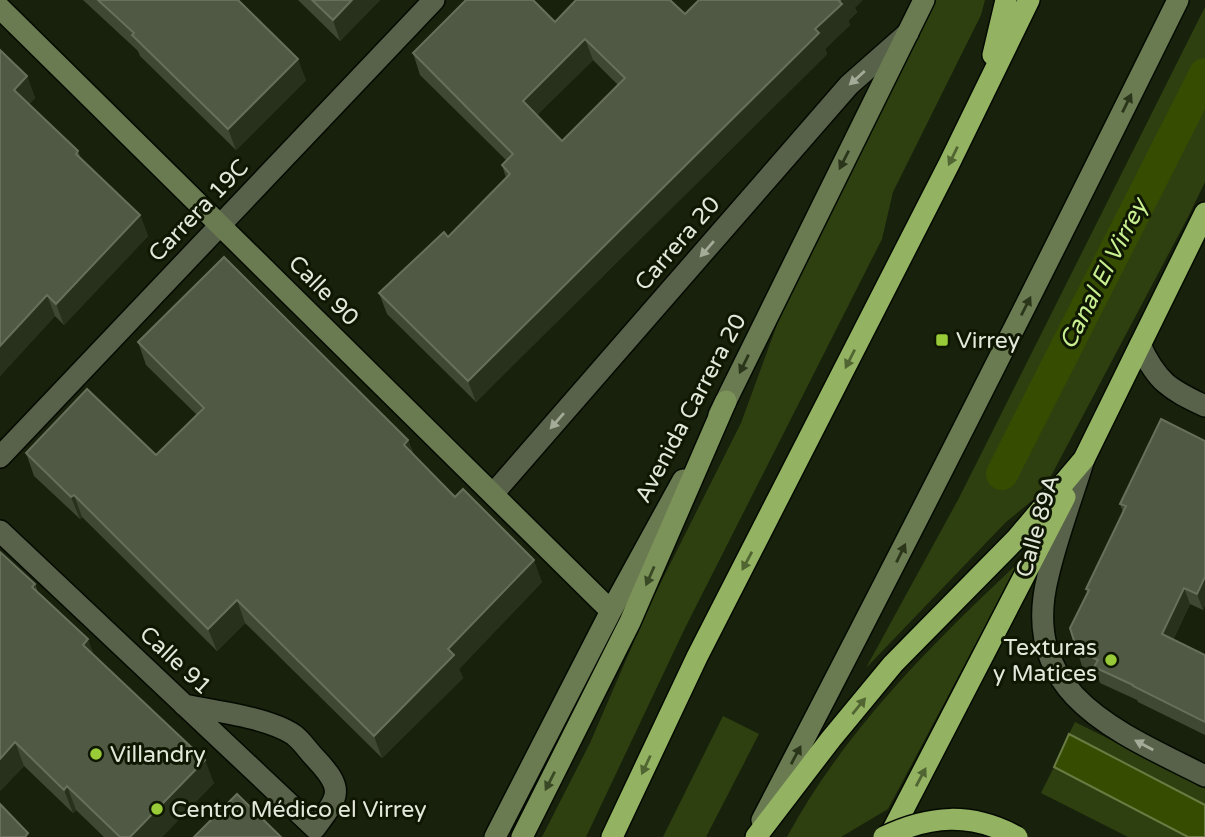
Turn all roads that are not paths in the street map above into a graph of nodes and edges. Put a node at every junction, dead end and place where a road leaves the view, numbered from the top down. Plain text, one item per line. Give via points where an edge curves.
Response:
1 (434, 0) edge
2 (924, 0) edge
3 (1006, 0) edge
4 (1029, 0) edge
5 (1178, 0) edge
6 (0, 8) edge
7 (908, 33) junction
8 (983, 94) junction
9 (1205, 213) edge
10 (220, 225) junction
11 (1140, 345) junction
12 (726, 401) junction
13 (1205, 406) edge
14 (0, 457) edge
15 (1084, 459) junction
16 (492, 494) junction
17 (0, 531) edge
18 (611, 611) junction
19 (184, 705) junction
20 (1205, 776) edge
21 (495, 837) edge
22 (522, 837) edge
23 (612, 837) edge
24 (755, 837) edge
25 (886, 837) edge
26 (1017, 837) edge

1 - 10 street, Carrera 19C
2 - 7 main road, Avenida Carrera 20
3 - 8 highway
4 - 8 highway
24 -> 5 main road
6 - 10 main road, Calle 90
7 -> 12 main road, Avenida Carrera 20
7 -> 16 street, Carrera 20 via 849,85
8 -> 23 highway via 696,657
9 - 11 highway
10 - 14 street, Carrera 19C
10 - 16 main road, Calle 90
11 - 13 street via 1161,381
11 - 15 highway
12 - 18 main road, Avenida Carrera 20
12 -> 22 main road via 630,622
20 -> 15 street, Calle 89A via 1139,743 1082,704 1050,662 1043,626 1047,578
24 -> 15 highway via 893,664 1017,538
25 -> 15 highway
16 - 18 main road, Calle 90
17 - 19 street, Calle 91
18 - 21 main road, Avenida Carrera 20
19 - 19 street, Calle 91 via 315,828 333,804 333,777 294,736 272,724
25 - 26 highway, bridge via 910,825 940,819 972,820

